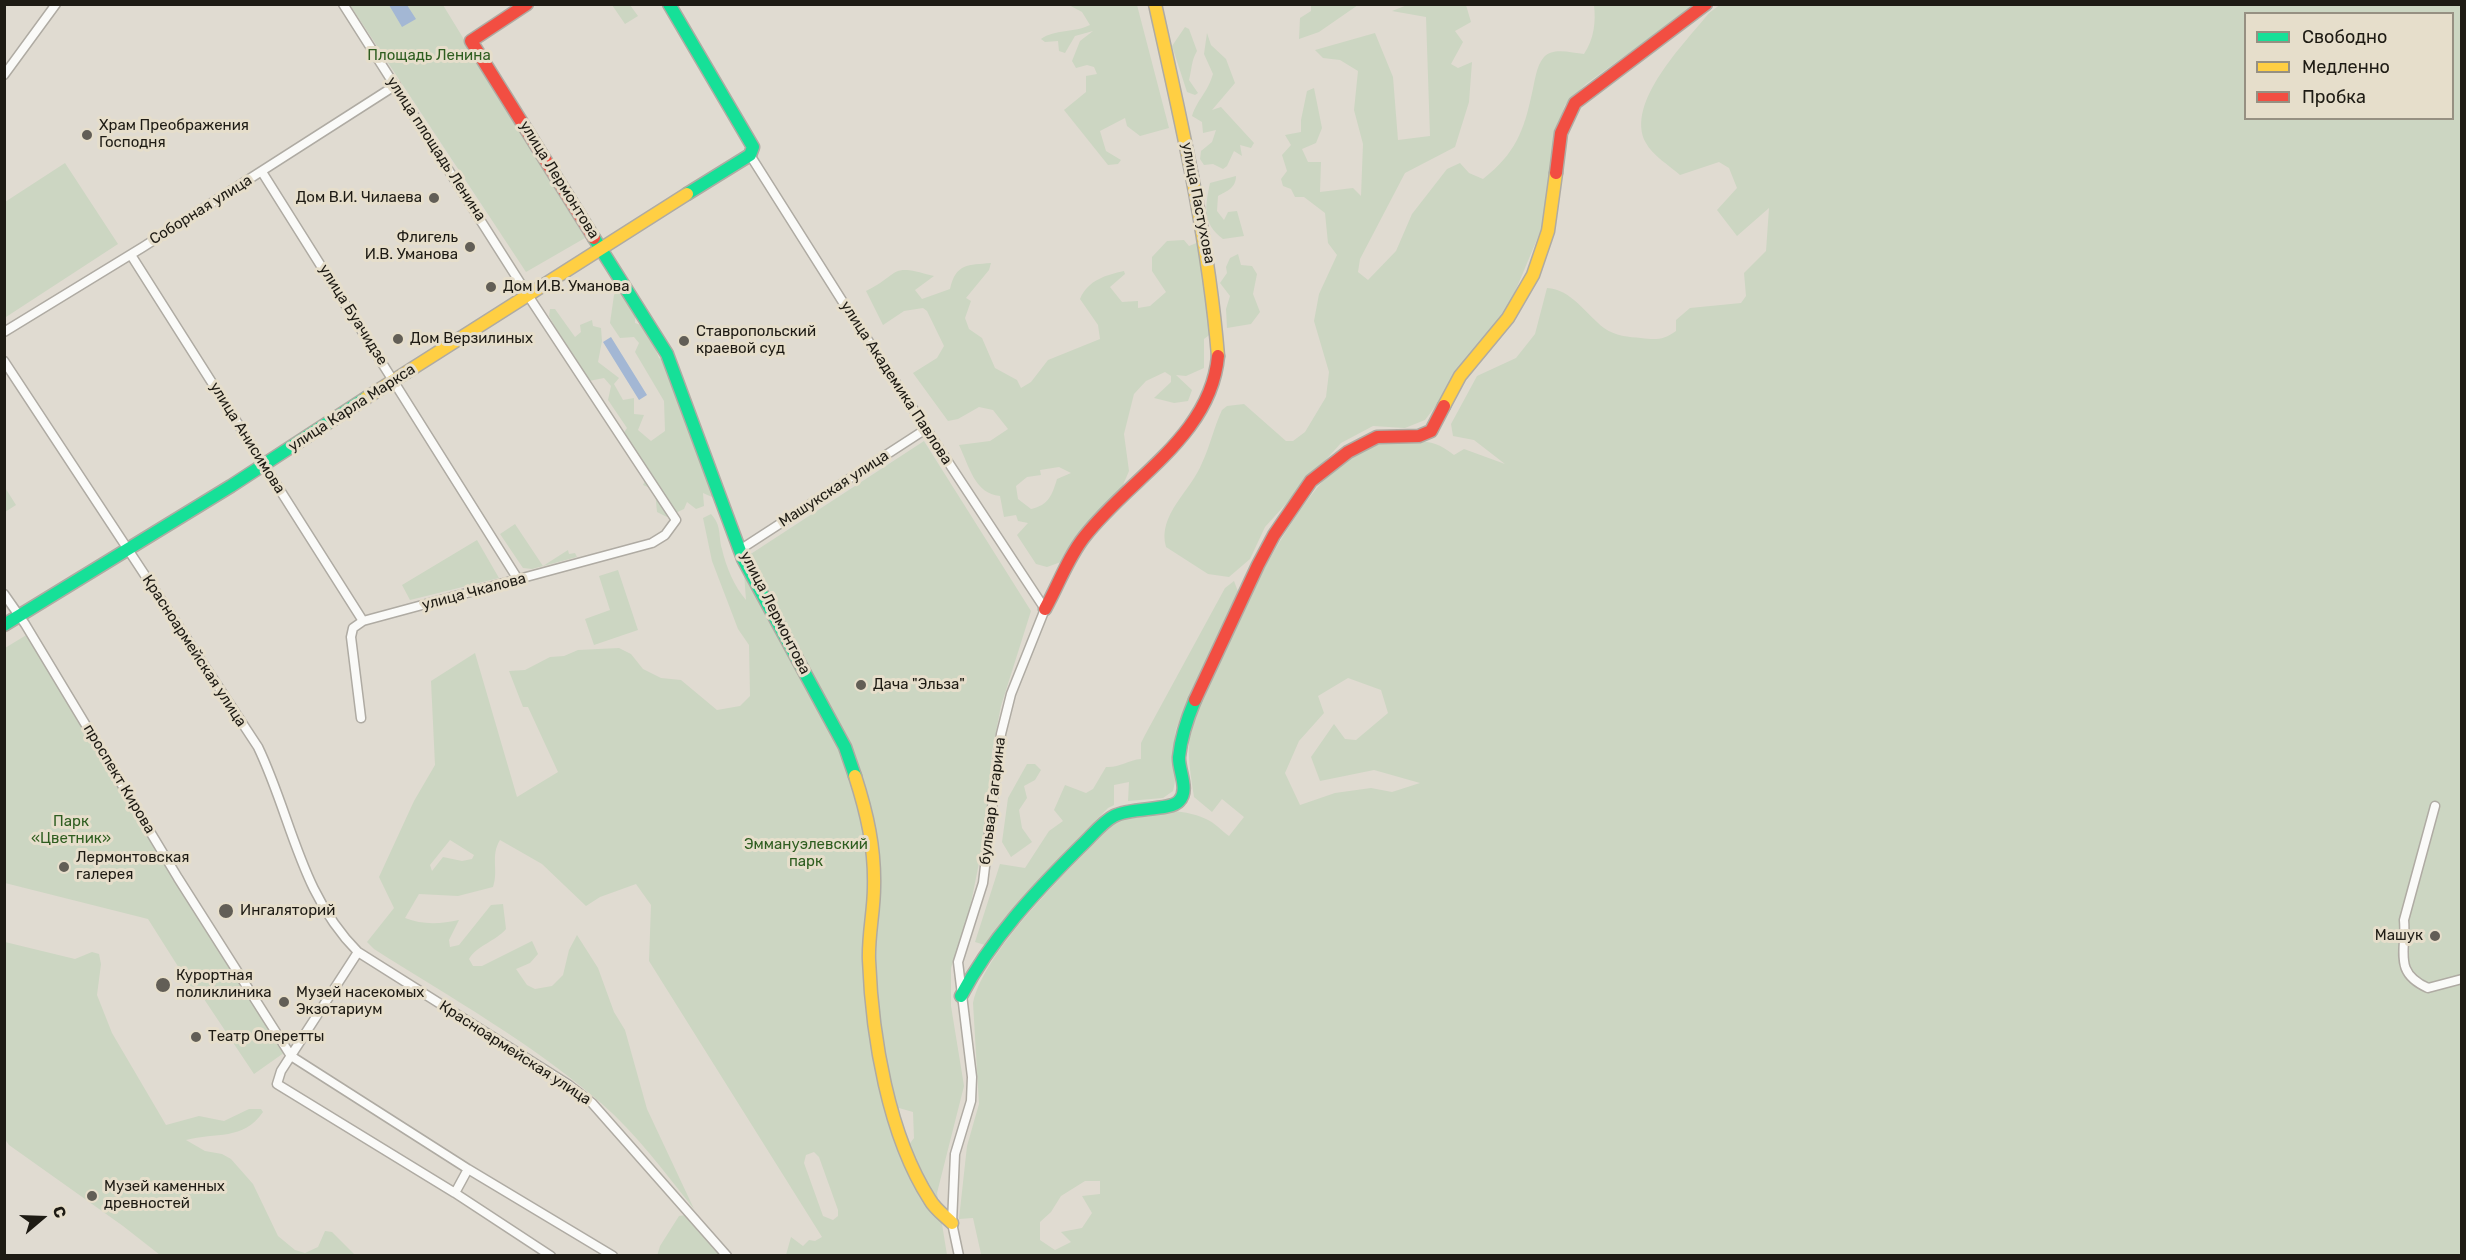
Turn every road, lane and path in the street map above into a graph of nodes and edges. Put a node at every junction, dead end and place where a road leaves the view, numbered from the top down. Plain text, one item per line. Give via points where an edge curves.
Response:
1 (56, 4) edge
2 (343, 4) edge
3 (527, 4) edge
4 (669, 4) edge
5 (1155, 4) edge
6 (1706, 4) edge
7 (4, 75) edge
8 (396, 85) junction
9 (752, 151) junction
10 (262, 172) junction
11 (601, 248) junction
12 (131, 255) junction
13 (528, 293) junction
14 (4, 332) edge
15 (4, 361) edge
16 (394, 381) junction
17 (1205, 403) joint
18 (927, 429) junction
19 (264, 464) junction
20 (128, 549) junction
21 (741, 549) junction
22 (519, 581) junction
23 (4, 594) edge
24 (1045, 609) junction
25 (20, 616) junction
26 (363, 621) junction
27 (4, 625) edge
28 (361, 718) dead end
29 (2435, 806) dead end
30 (358, 952) junction
31 (2462, 979) edge
32 (961, 996) junction
33 (291, 1056) junction
34 (468, 1169) junction
35 (455, 1193) junction
36 (952, 1223) junction
37 (551, 1256) edge
38 (613, 1256) edge
39 (727, 1256) edge
40 (959, 1256) edge

1 - 7 street
2 - 8 street, улица площадь Ленина
3 - 11 street, улица Лермонтова via 471,41
4 - 9 street, улица Академика Павлова
5 - 17 street, улица Пастухова via 1212,281 1218,356 1216,375
6 - 32 street via 1575,102 1561,133 1548,231 1533,275 1508,318 1460,376 1431,431 1419,436 1377,437 1348,452 1311,481 1288,513 1258,565 1184,725 1179,759 1184,789 1181,800 1173,806 1128,809 1111,818 997,938 971,973
8 - 10 street, Соборная улица
8 - 13 street, улица площадь Ленина
9 - 11 street, улица Карла Маркса
9 - 18 street, улица Академика Павлова
10 - 12 street, Соборная улица
10 - 16 street, улица Буачидзе
11 - 13 street, улица Карла Маркса
11 - 21 street, улица Лермонтова via 667,354
12 - 14 street, Соборная улица
12 - 19 street, улица Анисимова
13 - 16 street, улица Карла Маркса
13 - 22 street, улица Чкалова via 676,520 665,535 652,543
15 - 20 street, Красноармейская улица
16 - 19 street, улица Карла Маркса
16 - 22 street, улица Буачидзе
17 - 24 street, бульвар Гагарина via 1179,440 1084,537
18 - 21 street, Машукская улица
18 - 24 street, улица Академика Павлова
19 - 20 street, улица Карла Маркса
19 - 26 street, улица Анисимова
20 - 25 street, улица Карла Маркса
20 - 30 street, Красноармейская улица via 258,747 310,885 328,916
21 - 36 street, улица Лермонтова via 748,569 845,747 866,810 874,888 869,958 878,1043 891,1106 909,1161 931,1202
22 - 26 street, улица Чкалова
23 - 25 street, проспект Кирова
24 - 32 street, бульвар Гагарина via 1011,694 1001,734 983,883 958,962
25 - 27 street, улица Карла Маркса
25 - 33 street, проспект Кирова
26 - 28 street via 353,628 351,637
29 - 31 street via 2404,920 2401,956 2410,976 2428,988
30 - 33 street
30 - 39 street, Красноармейская улица via 592,1103
32 - 36 street, бульвар Гагарина via 972,1077 971,1101 955,1154
33 - 34 street, проспект Кирова
33 - 35 street via 277,1077 283,1090
34 - 35 street
34 - 38 street, проспект Кирова
35 - 37 street
36 - 40 street, бульвар Гагарина

